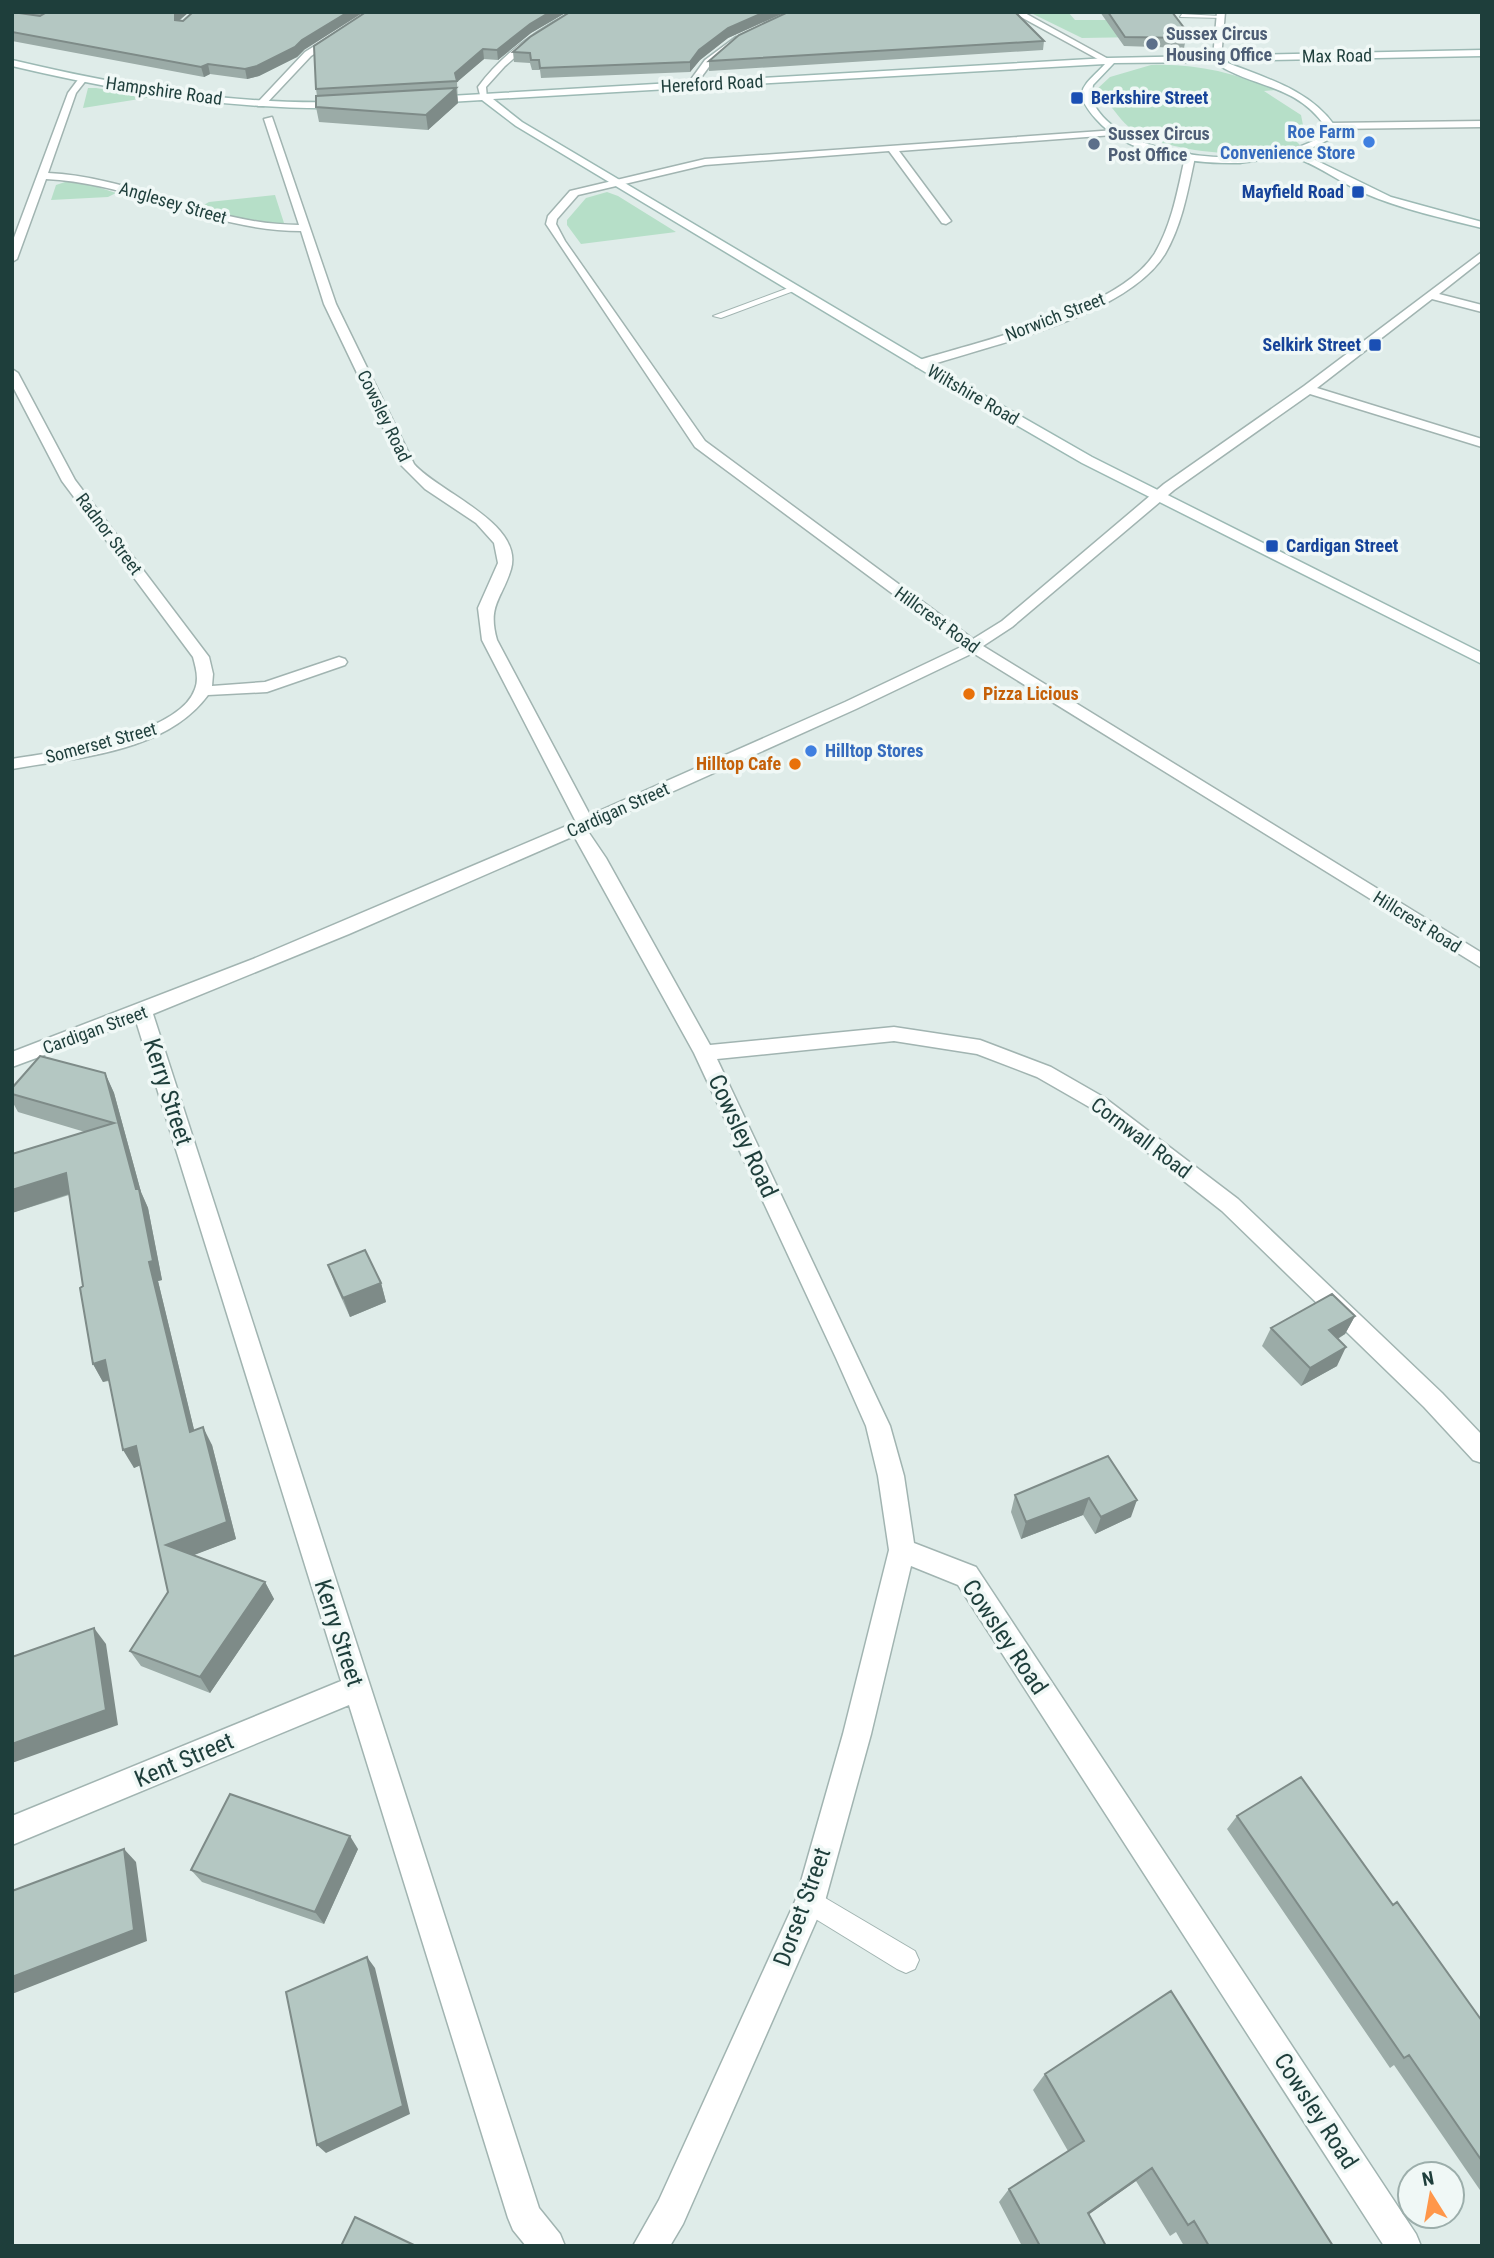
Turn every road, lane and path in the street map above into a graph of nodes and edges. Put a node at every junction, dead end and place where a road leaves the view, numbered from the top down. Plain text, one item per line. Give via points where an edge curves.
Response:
1 (374, 12) edge
2 (579, 12) edge
3 (1016, 12) edge
4 (1220, 15) edge
5 (1182, 16) dead end
6 (746, 35) edge
7 (1482, 53) edge
8 (1213, 59) junction
9 (1108, 61) junction
10 (12, 63) edge
11 (83, 79) junction
12 (691, 85) junction
13 (484, 97) junction
14 (414, 101) edge
15 (261, 104) junction
16 (358, 104) edge
17 (269, 119) dead end
18 (1482, 124) edge
19 (1330, 127) junction
20 (1112, 132) junction
21 (891, 147) junction
22 (1295, 154) junction
23 (1190, 157) junction
24 (43, 176) junction
25 (616, 181) junction
26 (946, 221) dead end
27 (1482, 225) edge
28 (303, 228) junction
29 (1482, 256) edge
30 (12, 259) edge
31 (794, 289) junction
32 (1430, 295) junction
33 (1482, 309) edge
34 (718, 316) dead end
35 (920, 364) junction
36 (12, 373) edge
37 (1308, 389) junction
38 (1482, 443) edge
39 (1158, 498) junction
40 (974, 646) junction
41 (1482, 659) edge
42 (339, 662) dead end
43 (203, 691) junction
44 (12, 764) edge
45 (582, 826) junction
46 (1482, 962) edge
47 (143, 1013) junction
48 (704, 1053) junction
49 (12, 1060) edge
50 (1482, 1452) edge
51 (902, 1550) junction
52 (357, 1688) junction
53 (12, 1831) edge
54 (810, 1901) junction
55 (906, 1959) dead end
56 (548, 2246) edge
57 (650, 2246) edge
58 (1405, 2246) edge

1 - 15 street via 308,54
2 - 13 street via 505,61 482,87
3 - 9 street
4 - 5 lane
4 - 8 street
6 - 12 street via 708,62
7 - 8 street, Max Road
8 - 9 street, Max Road
8 - 19 street via 1281,88 1316,110
9 - 12 street, Hereford Road
9 - 20 street via 1110,65 1086,94 1095,115
10 - 11 street, Hampshire Road
11 - 15 street, Hampshire Road
11 - 24 street via 75,84
12 - 13 street, Hereford Road
13 - 14 street, Hereford Road
13 - 25 street, Wiltshire Road via 519,124
15 - 16 street, Hampshire Road
17 - 28 street, Cowsley Road
18 - 19 street
19 - 22 street via 1325,139
20 - 21 street
20 - 23 street
21 - 25 street via 723,159
21 - 26 street
22 - 23 street
22 - 27 street via 1387,199
23 - 35 street, Norwich Street via 1165,243 1151,267 1134,282 1076,312
24 - 28 street, Anglesey Street via 81,177 260,228
24 - 30 street
25 - 31 street, Wiltshire Road
25 - 40 street, Hillcrest Road via 575,193 551,224 700,444
28 - 45 street, Cowsley Road via 330,304 408,465 426,484 483,520 501,542 505,562 485,614 488,629
29 - 32 street, Cardigan Street
31 - 34 lane
31 - 35 street, Wiltshire Road
32 - 33 street
32 - 37 street, Cardigan Street
35 - 39 street, Wiltshire Road
36 - 43 street, Radnor Street via 69,481 201,657
37 - 38 street
37 - 39 street, Cardigan Street
39 - 40 street, Cardigan Street via 1007,624
39 - 41 street, Wiltshire Road
40 - 45 street, Cardigan Street
40 - 46 street, Hillcrest Road
42 - 43 street via 267,687
43 - 44 street, Somerset Street via 182,716 148,733
45 - 47 street, Cardigan Street
45 - 48 street, Cowsley Road
47 - 49 street, Cardigan Street
47 - 52 street, Kerry Street
48 - 50 street, Cornwall Road via 894,1034 980,1047 1044,1072 1098,1103 1230,1205
48 - 51 street, Cowsley Road via 878,1426
51 - 54 street, Dorset Street via 858,1734
51 - 58 street, Cowsley Road via 967,1576
52 - 53 street, Kent Street
52 - 56 street, Kerry Street via 525,2218
54 - 55 lane
54 - 57 street, Dorset Street via 671,2213

